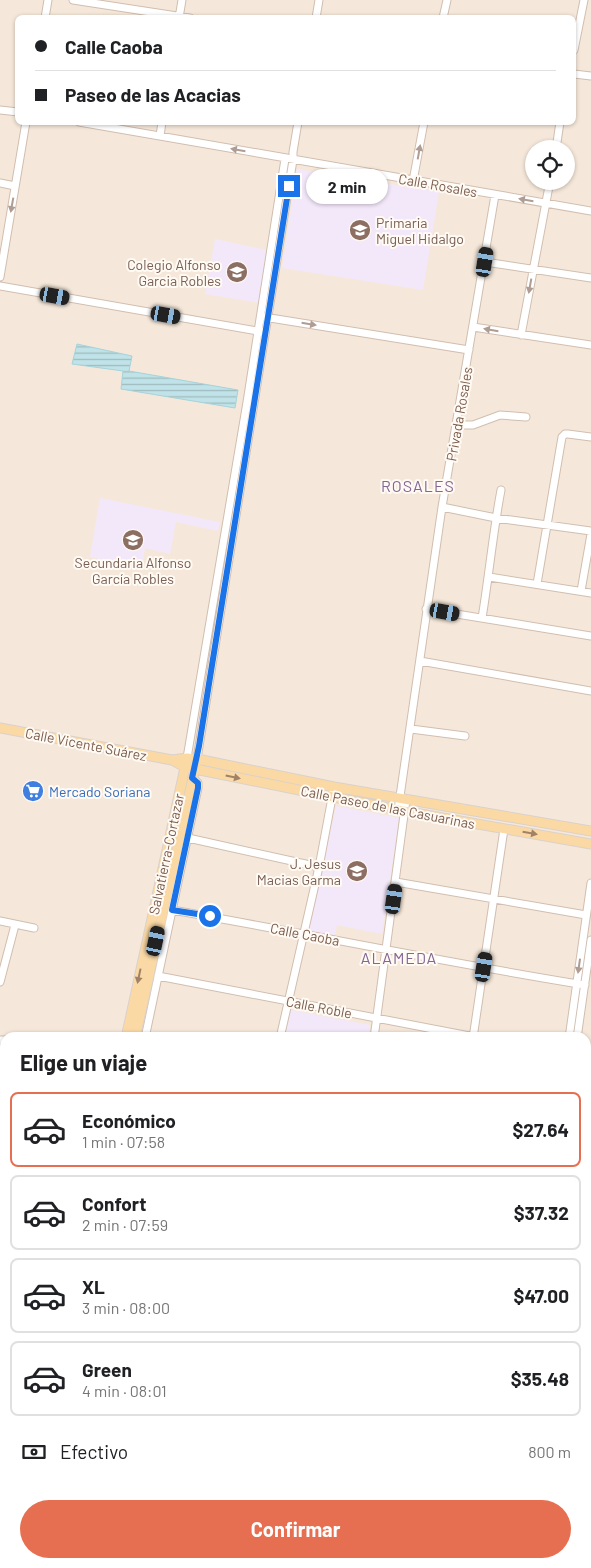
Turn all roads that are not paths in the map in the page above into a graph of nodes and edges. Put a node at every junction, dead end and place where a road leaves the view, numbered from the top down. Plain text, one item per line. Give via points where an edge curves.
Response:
1 (48, 0) edge
2 (73, 0) edge
3 (182, 0) edge
4 (319, 0) edge
5 (446, 0) edge
6 (584, 0) edge
7 (46, 15) edge
8 (167, 15) edge
9 (179, 15) edge
10 (316, 15) edge
11 (444, 15) edge
12 (576, 40) edge
13 (576, 74) edge
14 (591, 76) edge
15 (0, 110) edge
16 (15, 112) edge
17 (25, 125) edge
18 (96, 125) edge
19 (162, 125) edge
20 (298, 125) edge
21 (423, 125) edge
22 (560, 125) edge
23 (160, 136) junction
24 (557, 140) edge
25 (289, 160) junction
26 (414, 181) junction
27 (0, 183) edge
28 (15, 186) junction
29 (548, 190) edge
30 (495, 195) junction
31 (546, 204) junction
32 (591, 211) edge
33 (3, 243) edge
34 (485, 262) junction
35 (533, 270) junction
36 (0, 277) edge
37 (591, 278) edge
38 (0, 286) edge
39 (264, 317) junction
40 (473, 327) junction
41 (262, 332) junction
42 (521, 335) junction
43 (591, 345) edge
44 (469, 350) junction
45 (526, 416) dead end
46 (457, 425) junction
47 (591, 437) edge
48 (501, 490) dead end
49 (442, 507) junction
50 (496, 518) junction
51 (545, 525) junction
52 (591, 533) edge
53 (489, 577) junction
54 (536, 584) junction
55 (581, 591) junction
56 (591, 593) edge
57 (426, 609) junction
58 (482, 618) junction
59 (591, 636) edge
60 (420, 661) junction
61 (591, 691) edge
62 (0, 728) edge
63 (411, 729) junction
64 (466, 736) dead end
65 (191, 763) junction
66 (192, 778) junction
67 (334, 787) junction
68 (332, 798) junction
69 (402, 800) junction
70 (401, 811) junction
71 (504, 829) junction
72 (591, 831) edge
73 (188, 838) junction
74 (591, 844) edge
75 (319, 867) junction
76 (396, 882) junction
77 (591, 883) edge
78 (494, 899) junction
79 (172, 910) junction
80 (586, 915) junction
81 (0, 921) edge
82 (15, 924) junction
83 (34, 928) dead end
84 (303, 933) junction
85 (591, 940) edge
86 (386, 951) junction
87 (2, 962) edge
88 (484, 967) junction
89 (158, 976) junction
90 (0, 982) edge
91 (577, 984) junction
92 (585, 985) junction
93 (575, 993) junction
94 (587, 995) edge
95 (288, 1001) junction
96 (377, 1018) junction
97 (127, 1032) edge
98 (136, 1032) edge
99 (146, 1032) edge
100 (281, 1032) edge
101 (375, 1032) edge
102 (449, 1032) edge
103 (476, 1032) edge
104 (570, 1032) edge
105 (578, 1032) edge

1 - 7 street
2 - 8 street
3 - 9 street
4 - 10 street
5 - 11 street
6 - 12 street
13 - 14 street
15 - 16 street
17 - 28 street
18 - 23 street, Calle Rosales
19 - 23 street
20 - 25 street
26 -> 21 street
22 - 24 street
25 -> 23 street, Calle Rosales
25 - 26 street, Calle Rosales
25 - 39 street
26 - 30 street, Calle Rosales
27 - 28 street
28 -> 33 street
29 - 31 street
31 -> 30 street, Calle Rosales
30 - 34 street, Privada Rosales
31 - 32 street, Calle Rosales
31 - 35 street
33 - 36 street
34 - 35 street
34 - 40 street, Privada Rosales
35 - 37 street
35 -> 42 street
38 - 41 street
39 - 41 street
39 -> 44 street
42 -> 40 street
40 - 44 street, Privada Rosales
41 - 65 street
42 - 43 street
44 - 46 street, Privada Rosales
45 - 46 street via 500,415 473,425
46 - 49 street, Privada Rosales
47 - 51 street via 568,434 562,437
48 - 50 street
49 - 50 street
49 - 57 street, Privada Rosales
50 - 51 street
50 - 53 street
51 - 52 street
51 - 54 street
52 - 55 street
53 - 54 street
53 - 58 street
54 - 55 street
55 - 56 street
57 - 58 street
57 - 60 street, Privada Rosales
58 - 59 street
60 - 61 street
60 - 63 street, Privada Rosales
62 - 65 main road, Calle Vicente Suárez
63 - 64 street
63 - 69 street, Privada Rosales
65 - 66 main road, Salvatierra-Cortazar
65 - 67 main road, Calle Paseo de las Casuarinas
65 -> 68 main road, Calle Paseo de las Casuarinas
65 -> 97 main road, Salvatierra-Cortazar
66 - 73 street via 198,783 198,788
66 - 98 main road, Salvatierra-Cortazar
67 - 68 street
67 - 69 main road, Calle Paseo de las Casuarinas
68 - 70 main road, Calle Paseo de las Casuarinas
68 - 75 street
69 - 70 street, Privada Rosales
69 - 72 main road, Calle Paseo de las Casuarinas
70 - 71 main road, Calle Paseo de las Casuarinas
70 - 76 street, Privada Rosales
71 -> 74 main road, Calle Paseo de las Casuarinas
71 - 78 street
73 - 75 street
73 - 79 street
75 - 84 street
76 - 78 street
76 - 86 street, Privada Rosales
77 - 80 street
78 - 80 street
78 - 88 street
79 - 84 street, Calle Caoba
79 - 89 street
80 -> 91 street
81 - 82 street
82 - 83 street
82 - 87 street
84 - 86 street, Calle Caoba
84 - 95 street
85 - 92 street
86 - 88 street, Calle Caoba
86 - 96 street, Privada Rosales
87 - 90 street
88 - 91 street, Calle Caoba
88 - 103 street
89 - 95 street, Calle Roble
89 - 99 street
91 - 92 street, Calle Caoba
91 - 93 street
92 - 94 street
93 - 94 street
93 - 104 street
94 - 105 street
95 - 96 street, Calle Roble
95 - 100 street
96 - 101 street, Privada Rosales
96 - 102 street, Calle Roble

